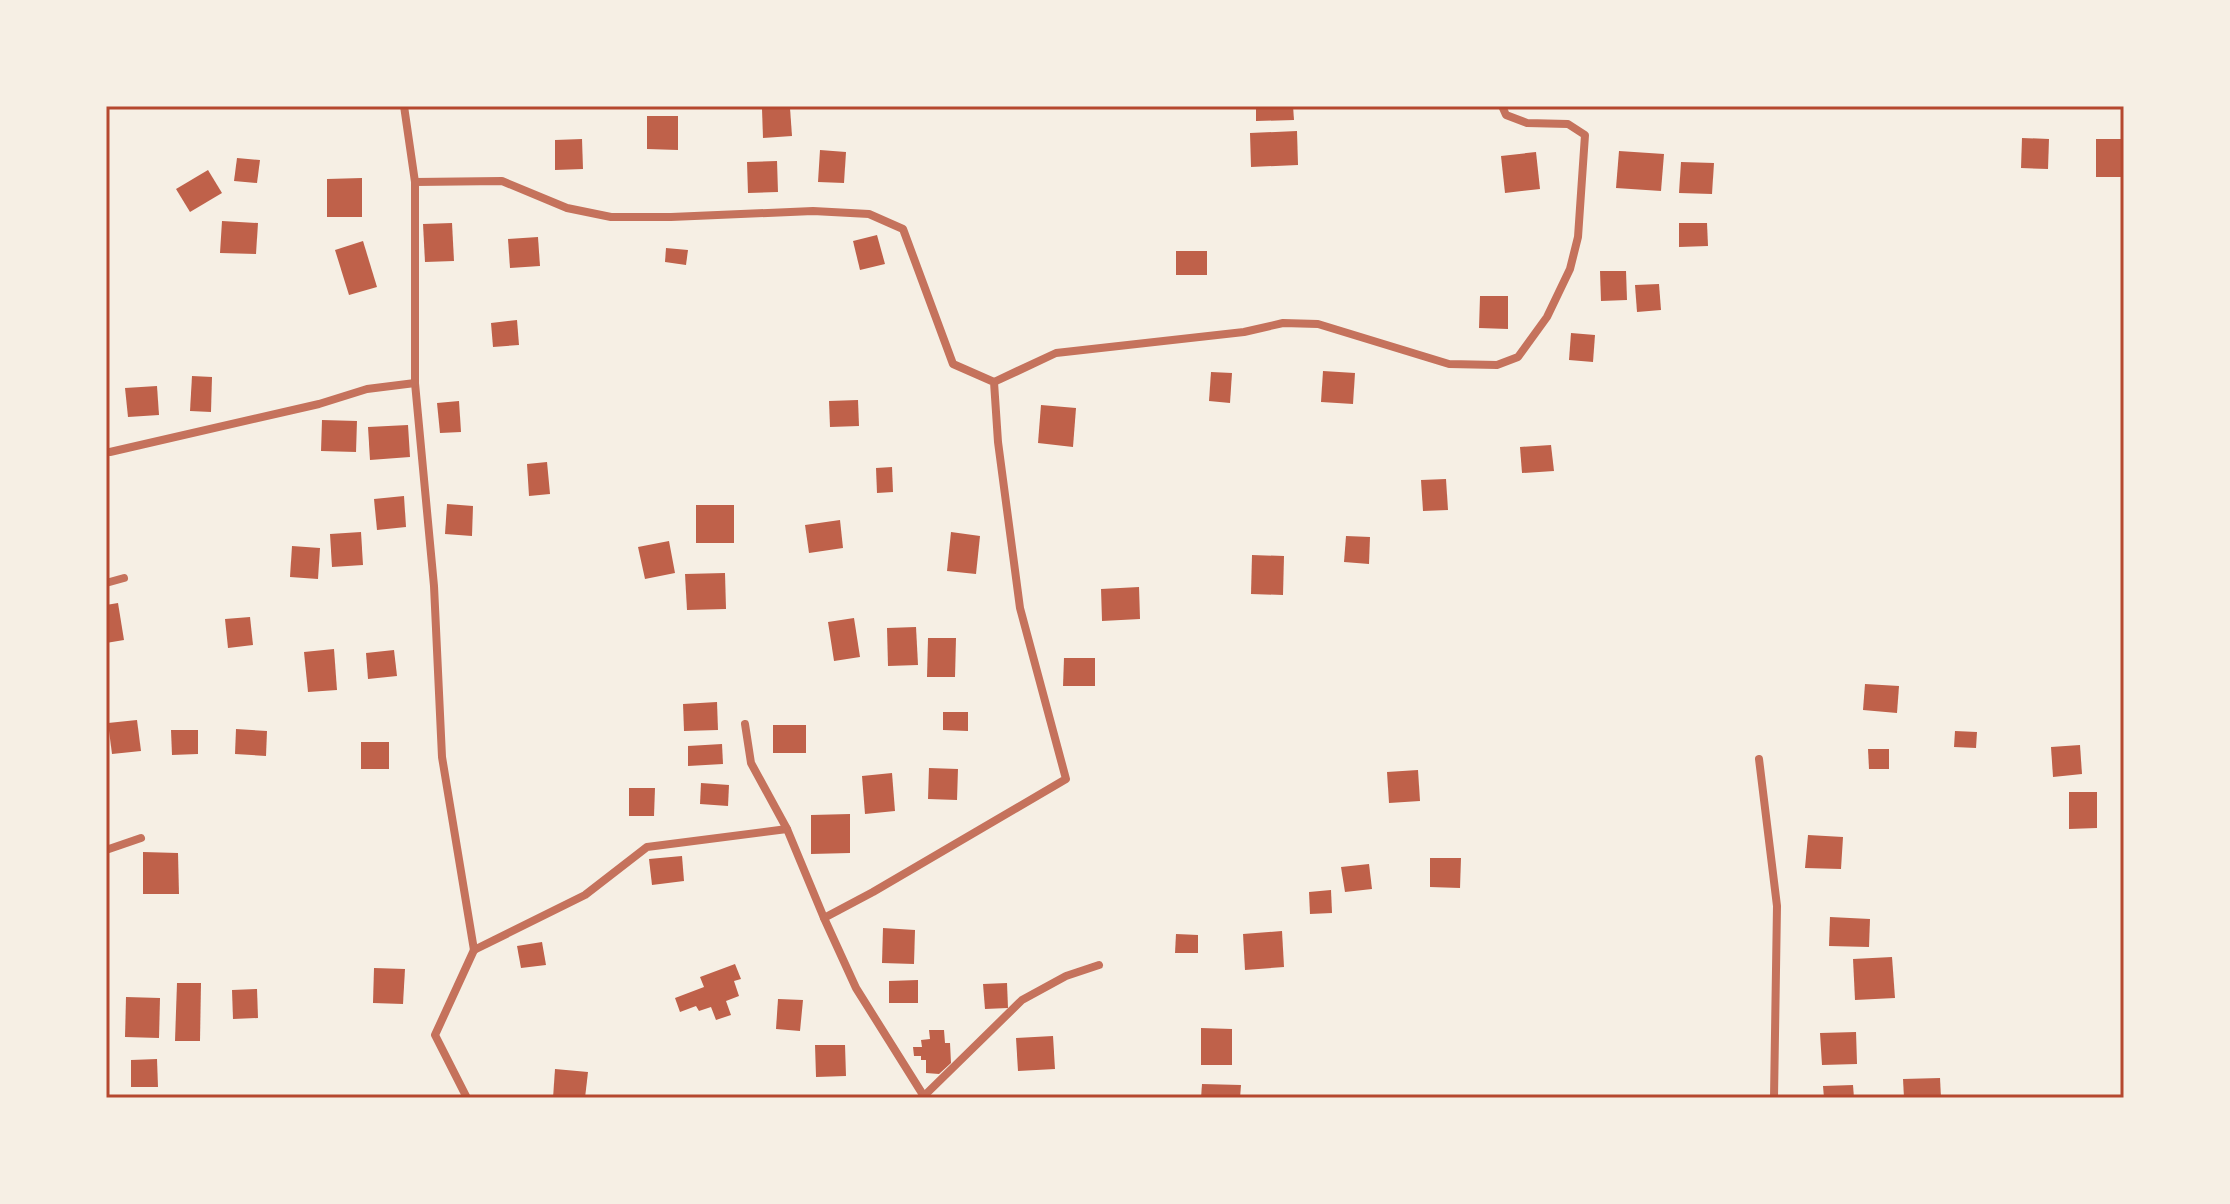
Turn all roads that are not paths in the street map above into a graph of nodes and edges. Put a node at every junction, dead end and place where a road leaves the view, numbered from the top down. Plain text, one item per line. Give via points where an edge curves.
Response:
1 (404, 106) edge
2 (1502, 106) edge
3 (415, 182) junction
4 (994, 382) junction
5 (415, 383) junction
6 (110, 452) dead end
7 (124, 578) dead end
8 (106, 583) edge
9 (745, 724) dead end
10 (1759, 759) dead end
11 (787, 829) junction
12 (141, 838) dead end
13 (106, 850) edge
14 (824, 918) junction
15 (474, 950) junction
16 (1099, 965) dead end
17 (925, 1097) edge
18 (467, 1098) edge
19 (1774, 1098) edge

1 - 3 street
2 - 4 street via 1506,115 1527,123 1568,124 1585,135 1578,237 1570,269 1547,317 1518,357 1497,365 1449,364 1318,324 1283,323 1056,353
3 - 4 street via 502,181 567,208 611,217 869,214 903,229 953,364
3 - 5 street
4 - 14 street via 1020,608 1066,779
5 - 6 street via 367,389
5 - 15 street via 434,586 442,757
7 - 8 street
9 - 11 street via 751,763
10 - 19 street via 1777,906
11 - 14 street
11 - 15 street via 647,847 585,895
12 - 13 street
14 - 17 street via 856,988
15 - 18 street via 435,1035
16 - 17 street via 1022,1000

